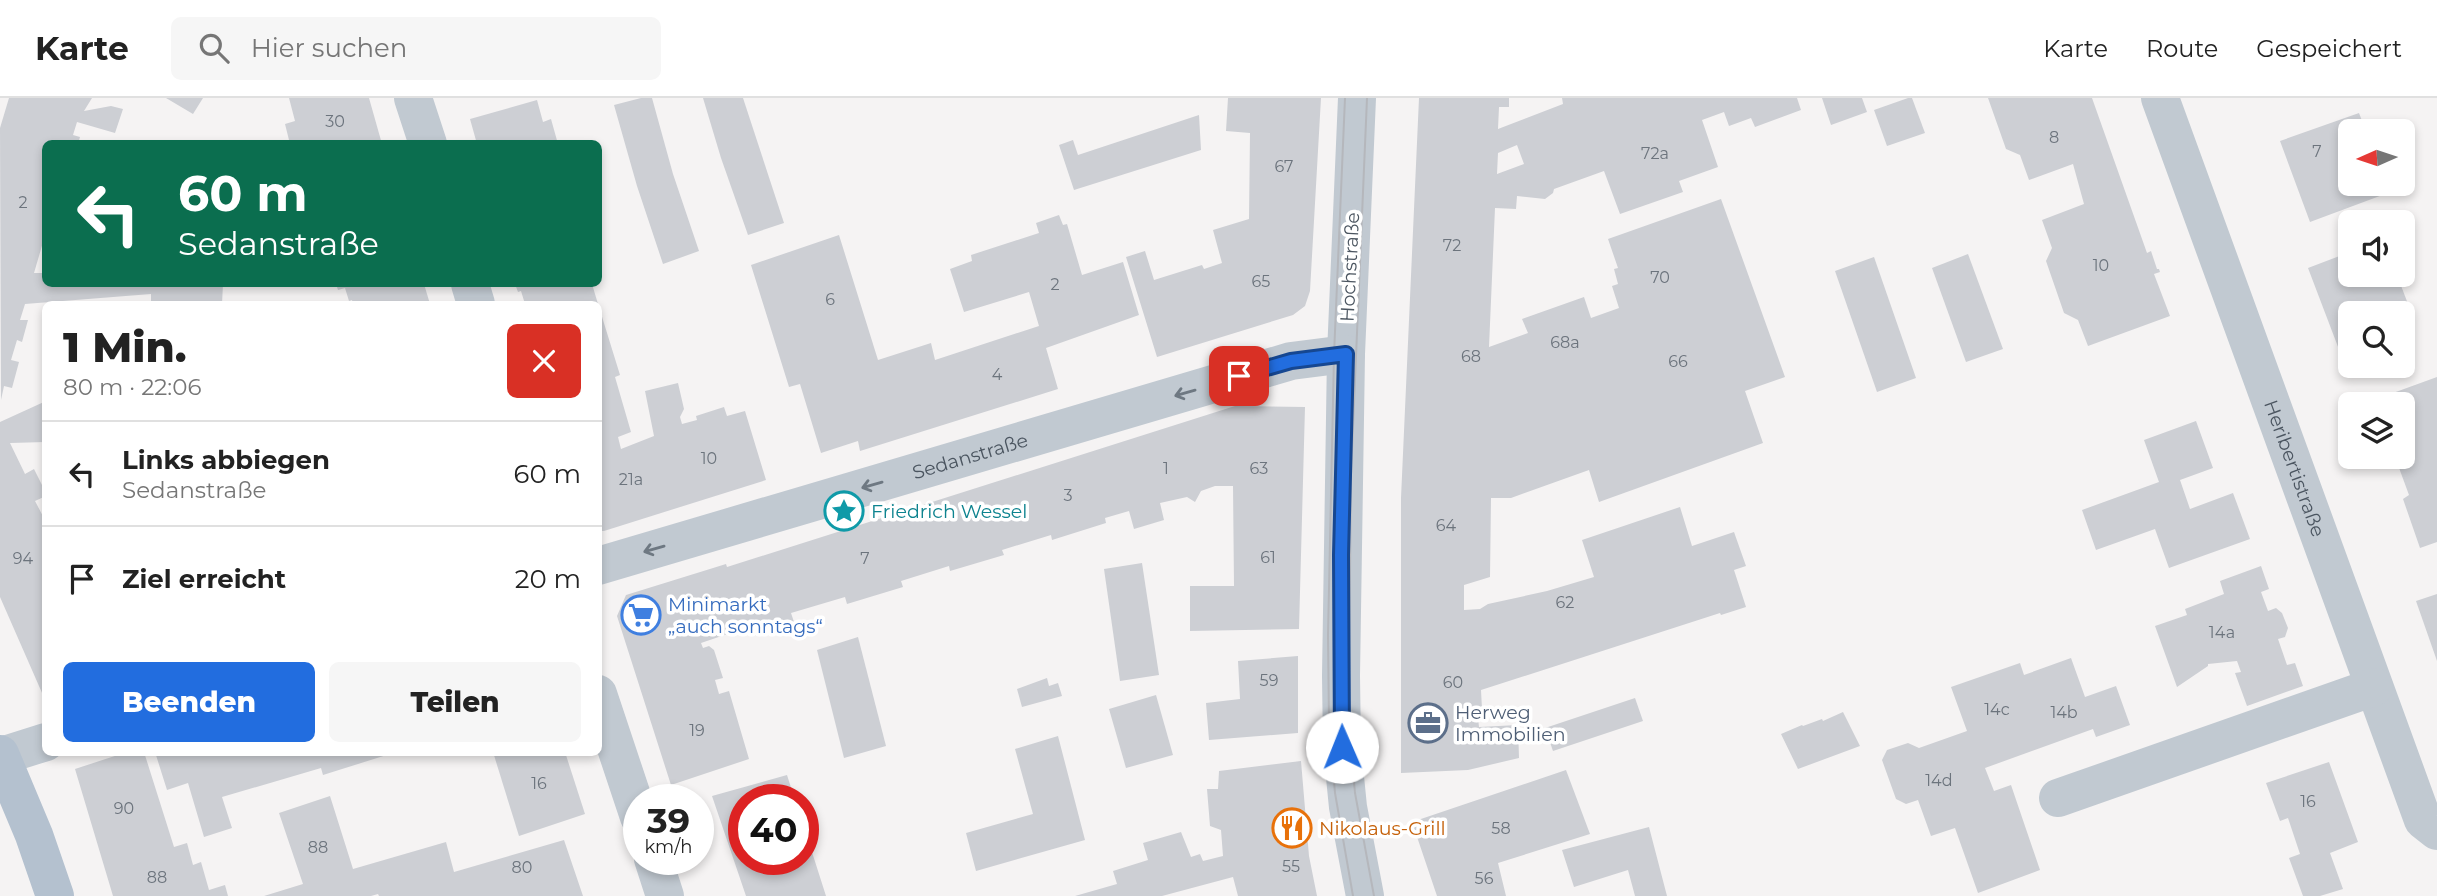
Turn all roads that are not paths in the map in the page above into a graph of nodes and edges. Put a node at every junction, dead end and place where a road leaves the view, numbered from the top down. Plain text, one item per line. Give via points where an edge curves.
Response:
1 (414, 98) edge
2 (1357, 98) edge
3 (2160, 98) edge
4 (427, 140) edge
5 (1346, 354) junction
6 (602, 565) edge
7 (2374, 687) junction
8 (602, 706) edge
9 (42, 743) edge
10 (1, 755) edge
11 (628, 784) edge
12 (2058, 797) dead end
13 (2437, 831) edge
14 (658, 875) edge
15 (55, 896) edge
16 (665, 896) edge
17 (1365, 896) edge

1 - 4 street
2 - 5 street, Hochstraße
3 - 7 street, Heribertistraße
5 -> 6 street, Sedanstraße via 1291,361
5 - 17 street, Hochstraße via 1342,747
7 - 12 street
7 - 13 street, Heribertistraße via 2423,820
8 - 11 street
9 - 10 street
10 - 15 main road
14 - 16 street

